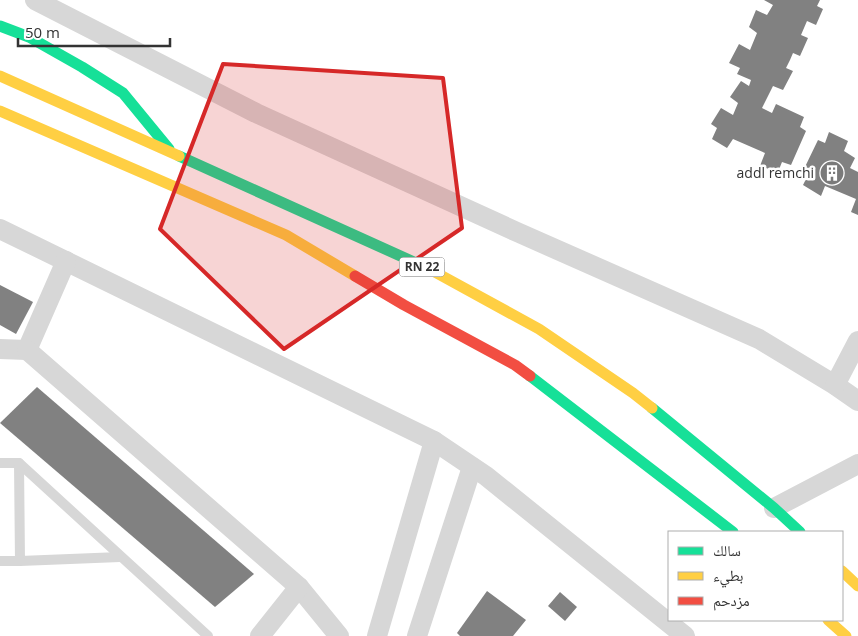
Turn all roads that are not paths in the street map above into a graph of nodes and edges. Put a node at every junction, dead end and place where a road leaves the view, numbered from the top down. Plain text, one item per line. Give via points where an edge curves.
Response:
1 (36, 0) edge
2 (0, 26) edge
3 (0, 76) edge
4 (0, 111) edge
5 (174, 154) junction
6 (0, 229) edge
7 (66, 261) junction
8 (858, 342) edge
9 (0, 349) edge
10 (27, 350) junction
11 (835, 385) junction
12 (858, 401) edge
13 (434, 442) junction
14 (0, 463) edge
15 (19, 463) junction
16 (858, 464) edge
17 (472, 467) junction
18 (19, 481) junction
19 (43, 485) junction
20 (774, 508) junction
21 (732, 531) edge
22 (799, 531) edge
23 (120, 556) junction
24 (0, 561) edge
25 (20, 561) junction
26 (843, 572) edge
27 (299, 586) junction
28 (858, 586) edge
29 (829, 621) edge
30 (208, 636) edge
31 (260, 636) edge
32 (339, 636) edge
33 (378, 636) edge
34 (417, 636) edge
35 (685, 636) edge
36 (846, 636) edge

1 - 11 street via 256,113 759,339
2 - 5 highway via 29,37 123,93
3 - 5 highway, RN 22
4 - 21 highway via 286,236 404,305 515,364
5 - 20 highway, RN 22 via 433,271 539,329 633,393
6 - 7 street
7 - 10 street
7 - 13 street
8 - 11 street
9 - 10 street
10 - 27 street
11 - 12 street
13 - 17 street
13 - 33 street
14 - 15 lane
15 - 18 lane
15 - 19 lane
16 - 20 street
17 - 34 street
17 - 35 street
18 - 19 lane
18 - 25 lane
19 - 23 lane
20 - 22 highway, RN 22
23 - 25 lane
23 - 30 lane
24 - 25 lane
26 - 28 highway
27 - 31 street
27 - 32 street
29 - 36 highway

